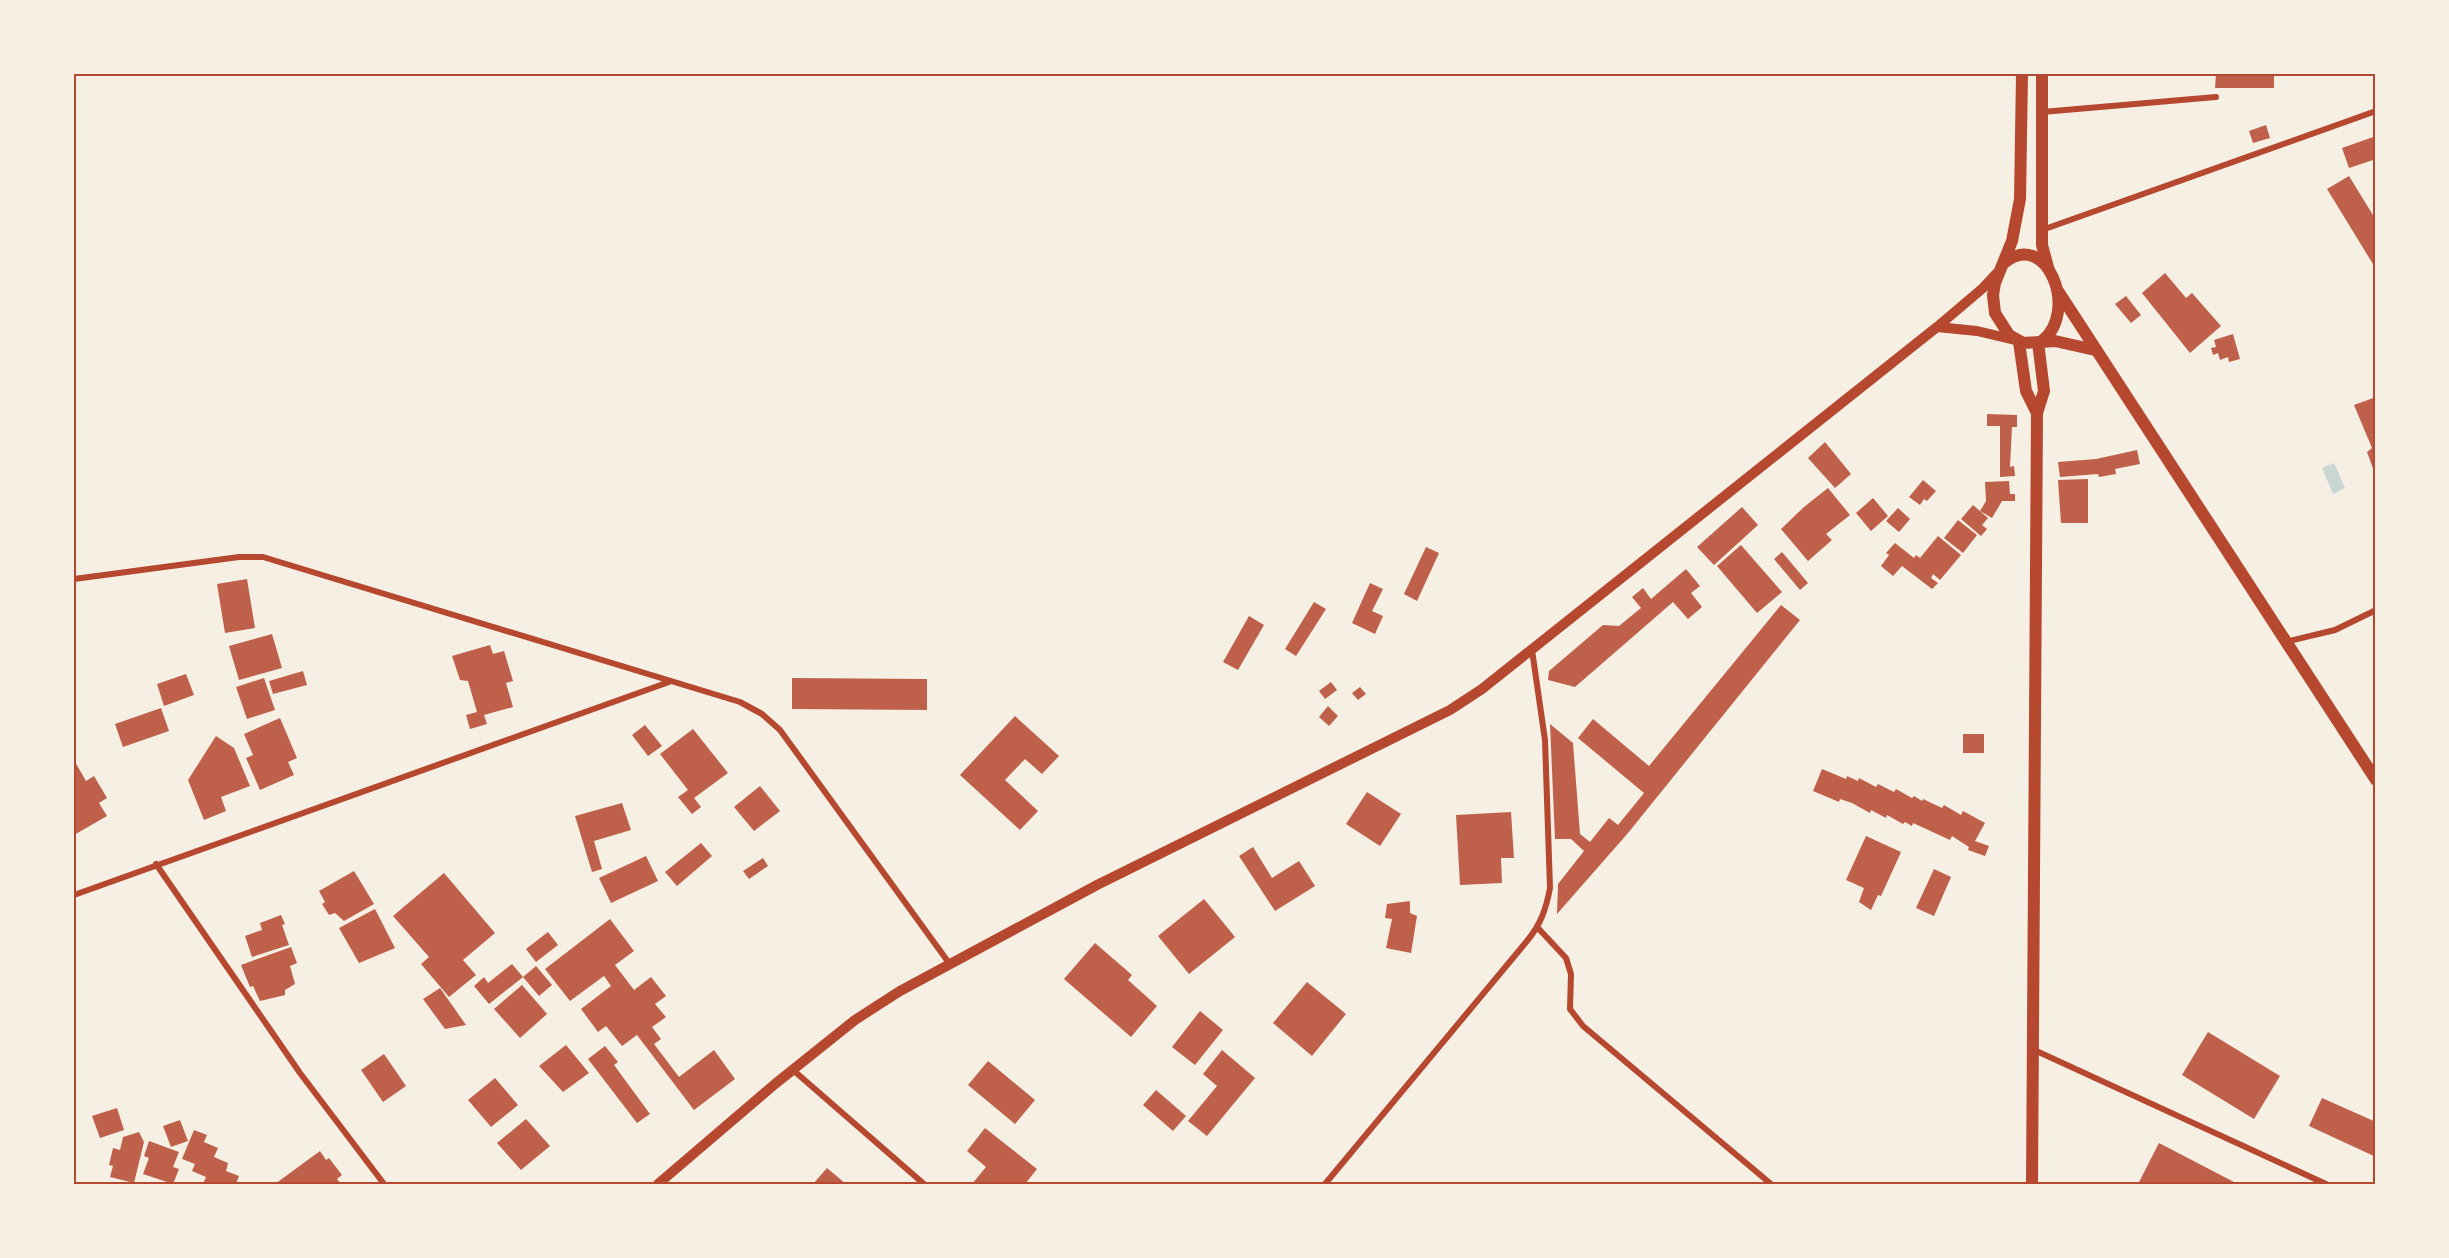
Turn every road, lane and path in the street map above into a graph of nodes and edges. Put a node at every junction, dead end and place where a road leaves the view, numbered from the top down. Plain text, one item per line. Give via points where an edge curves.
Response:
1 (2022, 74) edge
2 (2042, 74) edge
3 (2216, 97) dead end
4 (2376, 111) edge
5 (2042, 112) junction
6 (2042, 230) junction
7 (2002, 267) junction
8 (2048, 267) junction
9 (2057, 287) junction
10 (1937, 327) junction
11 (2017, 341) junction
12 (2040, 341) junction
13 (2095, 351) junction
14 (2037, 413) junction
15 (74, 579) edge
16 (2376, 610) edge
17 (2285, 642) junction
18 (1532, 650) junction
19 (670, 682) junction
20 (2376, 780) edge
21 (156, 864) junction
22 (74, 895) edge
23 (1538, 928) junction
24 (950, 963) junction
25 (2032, 1049) junction
26 (793, 1070) junction
27 (384, 1185) edge
28 (658, 1185) edge
29 (924, 1185) edge
30 (1325, 1185) edge
31 (1771, 1185) edge
32 (2032, 1185) edge
33 (2326, 1185) edge

1 - 7 main road via 2020,199 2016,226
2 - 5 main road
3 - 5 street
4 - 6 street
5 - 6 main road
6 - 8 main road
7 - 8 main road via 2015,256 2027,255
7 - 10 street
7 - 11 main road via 1994,289 1995,313
8 - 9 main road
9 - 12 main road via 2057,319
9 - 13 main road
10 - 11 street
10 - 18 street
11 - 12 main road
11 - 14 main road via 2026,391
12 - 13 main road
12 - 14 main road via 2044,391
13 - 17 main road
14 - 25 main road
15 - 19 street via 263,557
16 - 17 street via 2335,630
17 - 20 main road
18 - 23 street via 1545,740 1550,888
18 - 24 street via 1450,710 1097,885
19 - 21 street
19 - 24 street via 740,702 780,730
21 - 22 street
21 - 27 street via 300,1074
23 - 30 street
23 - 31 street via 1566,958 1570,1009 1583,1026
24 - 26 street via 855,1020
25 - 32 main road
25 - 33 street
26 - 28 street
26 - 29 street

